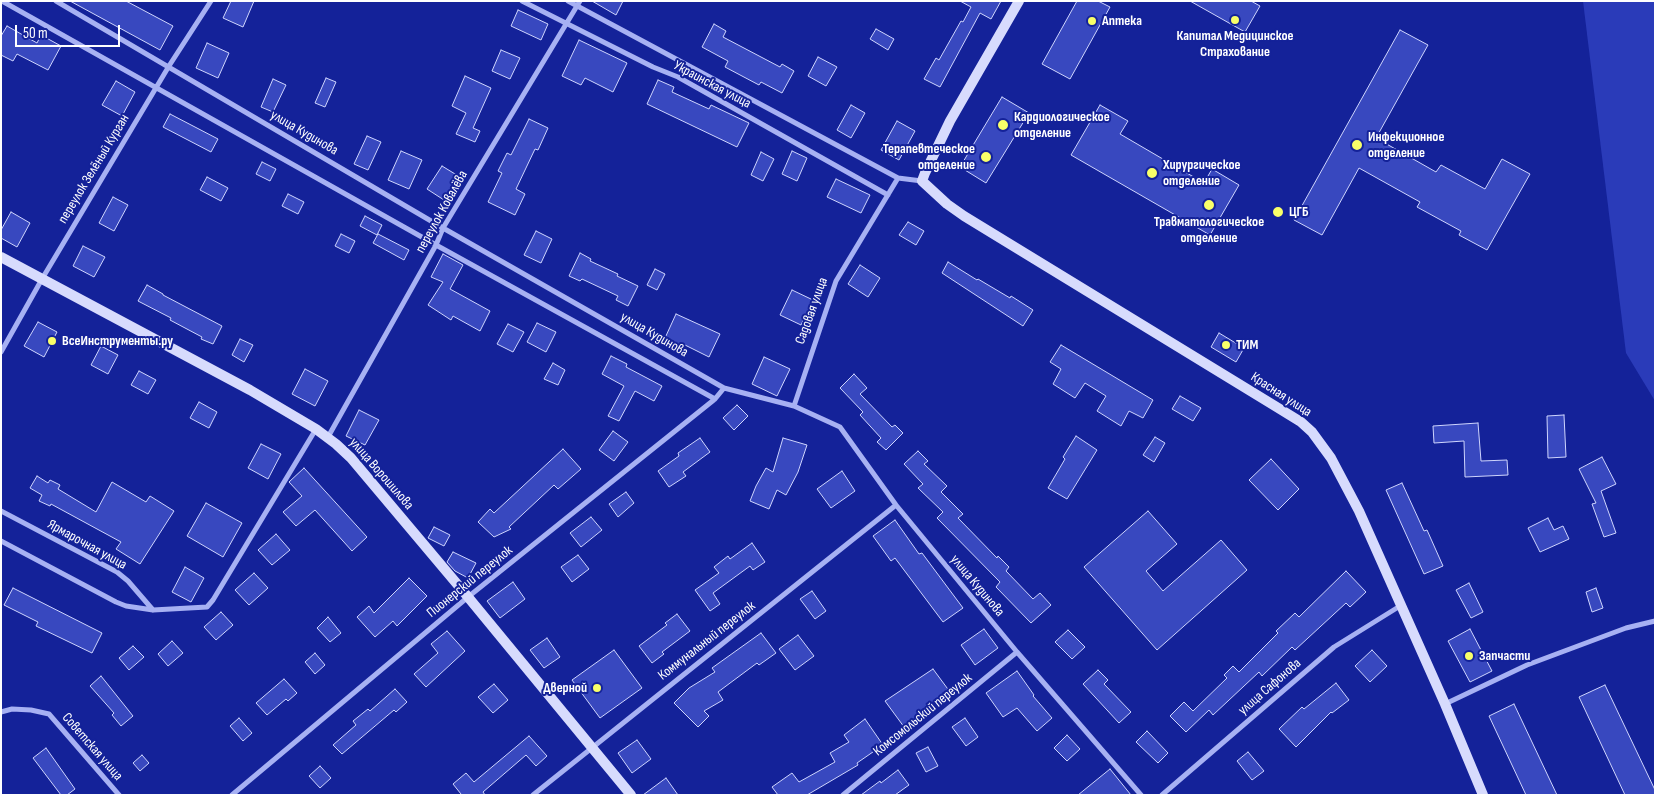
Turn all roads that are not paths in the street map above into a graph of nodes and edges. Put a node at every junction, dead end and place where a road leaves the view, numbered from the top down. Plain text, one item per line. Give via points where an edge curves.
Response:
1 (2, 1) edge
2 (56, 1) edge
3 (211, 1) edge
4 (522, 1) edge
5 (568, 1) edge
6 (1018, 1) edge
7 (579, 4) edge
8 (567, 24) junction
9 (169, 66) junction
10 (156, 88) junction
11 (898, 178) junction
12 (922, 181) junction
13 (888, 195) junction
14 (443, 228) junction
15 (436, 245) junction
16 (1, 257) edge
17 (42, 279) junction
18 (1, 352) edge
19 (724, 388) junction
20 (715, 399) junction
21 (794, 406) junction
22 (316, 429) junction
23 (328, 437) junction
24 (896, 505) junction
25 (1, 511) edge
26 (1, 541) edge
27 (468, 597) junction
28 (1400, 606) junction
29 (153, 610) junction
30 (1655, 621) edge
31 (1017, 652) junction
32 (1445, 704) junction
33 (1, 712) edge
34 (592, 746) junction
35 (1480, 793) edge
36 (119, 795) edge
37 (232, 795) edge
38 (533, 795) edge
39 (631, 795) edge
40 (842, 795) edge
41 (1141, 795) edge
42 (1162, 795) edge

1 - 10 street, улица Кудинова
2 - 9 street, улица Кудинова
3 - 9 street, переулок Зелёный Курган
4 - 8 street, Украинская улица
5 - 7 street, Украинская улица
6 - 12 street via 950,122
7 - 8 street, переулок Ковалёва
7 - 11 street, Украинская улица
8 - 13 street, Украинская улица via 653,68 678,77
8 - 14 street, переулок Ковалёва
9 - 10 street, переулок Зелёный Курган
9 - 14 street, улица Кудинова
10 - 15 street, улица Кудинова
10 - 17 street, переулок Зелёный Курган
11 - 12 street, Украинская улица
11 - 13 street, Садовая улица
12 - 28 street, Красная улица via 947,204 1007,244 1301,422 1335,464
13 - 21 street, Садовая улица via 836,281
14 - 15 street, переулок Ковалёва
14 - 19 street, улица Кудинова
15 - 20 street, улица Кудинова
15 - 23 street, переулок Ковалёва
16 - 17 street, улица Ворошилова
17 - 18 street, переулок Зелёный Курган
17 - 22 street, улица Ворошилова
19 - 20 street, Пионерский переулок
19 - 21 street, улица Кудинова
20 - 27 street, Пионерский переулок
21 - 24 street, улица Кудинова via 840,427
22 - 23 street, улица Ворошилова
22 - 29 street via 207,607
23 - 27 street, улица Ворошилова via 351,458
24 - 31 street, улица Кудинова
24 - 34 street, Коммунальный переулок
25 - 29 street, Ярмарочная улица via 117,572
26 - 29 street via 116,602
27 - 34 street, улица Ворошилова
27 - 37 street, Пионерский переулок
28 - 32 street, Красная улица
28 - 42 street, улица Сафонова via 1334,647
30 - 32 street via 1618,631 1527,665
31 - 40 street, Комсомольский переулок
31 - 41 street, улица Кудинова
32 - 35 street, Красная улица
33 - 36 street, Советская улица via 12,709 49,714
34 - 38 street, Коммунальный переулок
34 - 39 street, улица Ворошилова

